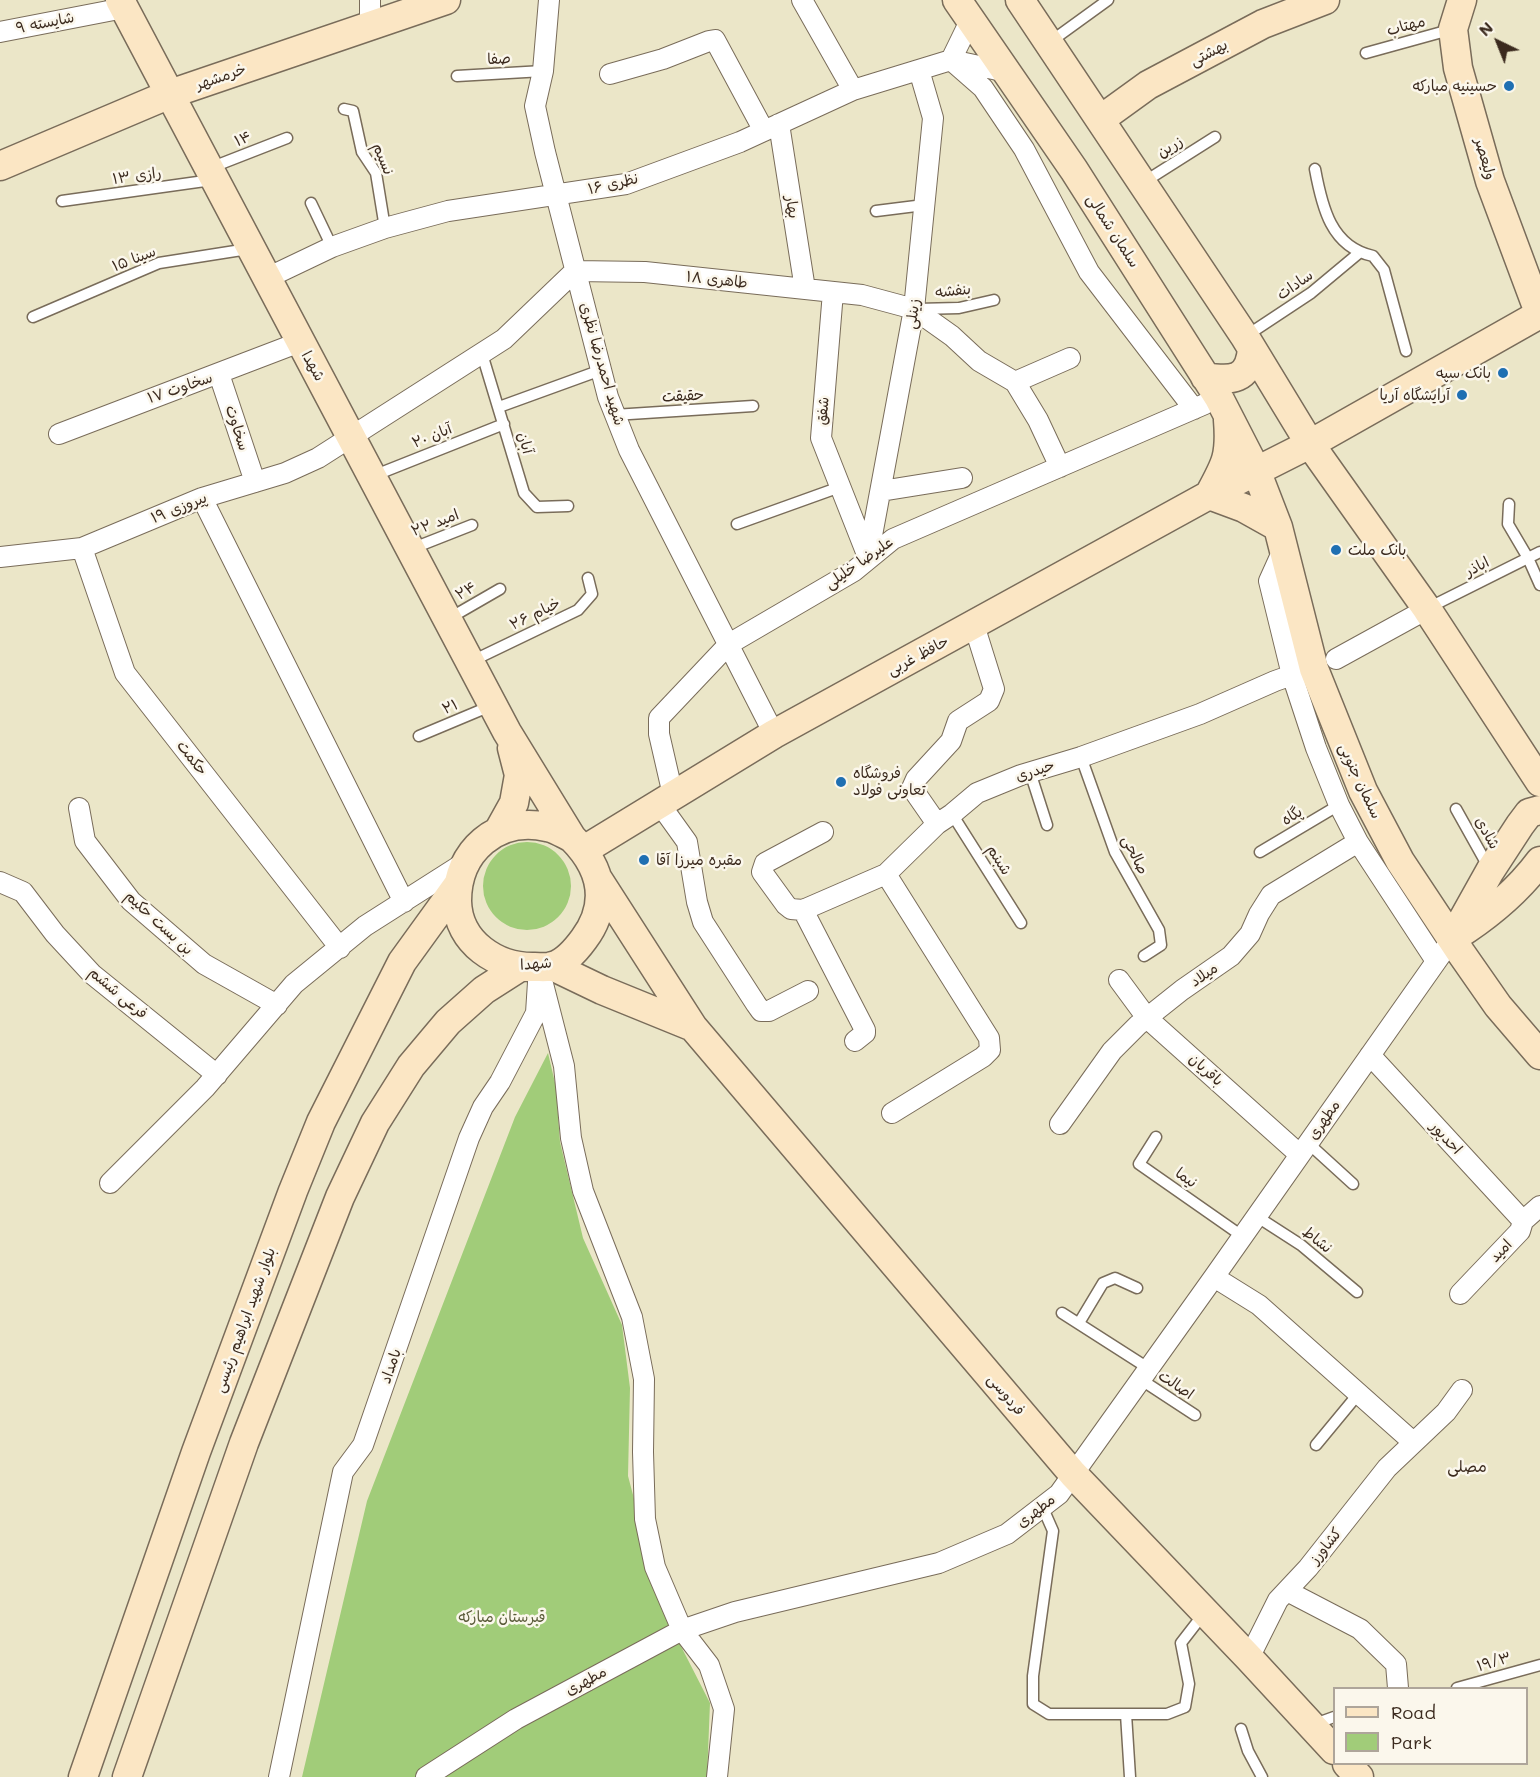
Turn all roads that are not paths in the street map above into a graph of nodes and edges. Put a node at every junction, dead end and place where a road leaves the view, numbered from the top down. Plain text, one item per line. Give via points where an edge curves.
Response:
1 (446, 0) edge
2 (549, 0) edge
3 (802, 0) edge
4 (1020, 0) edge
5 (1108, 0) edge
6 (1325, 0) edge
7 (1462, 0) edge
8 (122, 4) edge
9 (964, 10) edge
10 (370, 13) edge
11 (1453, 28) junction
12 (0, 32) edge
13 (1049, 43) junction
14 (1366, 52) dead end
15 (951, 60) junction
16 (919, 70) junction
17 (543, 71) junction
18 (1007, 72) junction
19 (610, 74) dead end
20 (457, 76) dead end
21 (853, 90) junction
22 (170, 94) junction
23 (344, 109) dead end
24 (1101, 119) junction
25 (771, 128) junction
26 (1215, 137) dead end
27 (287, 138) dead end
28 (0, 165) edge
29 (1316, 169) dead end
30 (212, 174) junction
31 (1142, 183) junction
32 (556, 196) junction
33 (62, 201) dead end
34 (311, 203) dead end
35 (924, 205) junction
36 (876, 211) dead end
37 (385, 228) junction
38 (332, 247) junction
39 (251, 248) junction
40 (1359, 253) junction
41 (575, 271) junction
42 (267, 278) junction
43 (805, 289) junction
44 (833, 292) junction
45 (994, 300) dead end
46 (914, 309) junction
47 (1540, 314) edge
48 (33, 317) dead end
49 (300, 342) junction
50 (1249, 343) junction
51 (1407, 351) dead end
52 (482, 354) junction
53 (1070, 358) dead end
54 (601, 370) junction
55 (219, 374) junction
56 (1015, 382) junction
57 (1218, 396) junction
58 (753, 406) dead end
59 (499, 407) junction
60 (1194, 409) junction
61 (615, 415) junction
62 (504, 424) junction
63 (59, 434) dead end
64 (352, 436) junction
65 (1310, 444) junction
66 (1060, 467) junction
67 (1256, 470) junction
68 (371, 477) junction
69 (962, 478) dead end
70 (255, 482) junction
71 (840, 487) junction
72 (881, 491) junction
73 (1209, 495) junction
74 (202, 498) junction
75 (1509, 504) dead end
76 (568, 506) dead end
77 (736, 524) dead end
78 (472, 525) dead end
79 (1280, 538) junction
80 (82, 548) junction
81 (410, 549) junction
82 (1540, 552) edge
83 (0, 556) edge
84 (868, 557) junction
85 (1528, 558) junction
86 (588, 578) dead end
87 (1540, 585) edge
88 (500, 589) dead end
89 (1427, 609) junction
90 (447, 619) junction
91 (974, 625) junction
92 (729, 644) junction
93 (1336, 659) dead end
94 (470, 662) junction
95 (1292, 675) junction
96 (493, 705) junction
97 (507, 732) junction
98 (774, 734) junction
99 (419, 736) dead end
100 (1080, 757) junction
101 (1030, 772) junction
102 (1540, 782) edge
103 (666, 799) junction
104 (1339, 805) junction
105 (79, 807) dead end
106 (1456, 809) dead end
107 (1540, 810) edge
108 (944, 819) junction
109 (1047, 825) dead end
110 (500, 830) junction
111 (823, 832) dead end
112 (1358, 842) junction
113 (578, 844) junction
114 (1260, 852) dead end
115 (1540, 861) edge
116 (1490, 871) junction
117 (886, 874) junction
118 (461, 875) junction
119 (598, 879) junction
120 (0, 882) edge
121 (404, 902) junction
122 (803, 910) junction
123 (1021, 923) dead end
124 (340, 948) junction
125 (1444, 950) junction
126 (1144, 956) dead end
127 (537, 967) junction
128 (1119, 980) dead end
129 (808, 991) dead end
130 (277, 1005) junction
131 (1147, 1018) junction
132 (693, 1027) junction
133 (855, 1041) dead end
134 (1370, 1055) junction
135 (1540, 1055) edge
136 (217, 1074) junction
137 (892, 1113) dead end
138 (1060, 1124) dead end
139 (1156, 1137) dead end
140 (1304, 1148) junction
141 (110, 1183) dead end
142 (1353, 1184) dead end
143 (1540, 1206) edge
144 (1256, 1216) junction
145 (1523, 1221) junction
146 (1242, 1236) junction
147 (1214, 1277) junction
148 (1137, 1288) dead end
149 (1357, 1292) dead end
150 (1460, 1294) dead end
151 (1062, 1313) dead end
152 (1079, 1323) junction
153 (1144, 1373) junction
154 (1462, 1390) dead end
155 (1359, 1393) junction
156 (1195, 1415) dead end
157 (1413, 1442) junction
158 (1316, 1445) dead end
159 (1073, 1474) junction
160 (1042, 1506) junction
161 (1287, 1591) junction
162 (1205, 1612) junction
163 (682, 1630) junction
164 (1249, 1658) junction
165 (1540, 1665) edge
166 (1398, 1687) edge
167 (1464, 1687) edge
168 (1126, 1714) junction
169 (1323, 1721) edge
170 (1241, 1729) dead end
171 (1333, 1745) edge
172 (1348, 1765) edge
173 (83, 1777) edge
174 (127, 1777) edge
175 (279, 1777) edge
176 (426, 1777) edge
177 (717, 1777) edge
178 (1130, 1777) edge
179 (1262, 1777) edge
180 (1359, 1777) edge

1 - 10 main road, خرمشهر
2 - 17 street, شهید احمدرضا نظری
3 - 21 street
4 - 13 main road
5 - 13 lane
6 - 24 main road, بهشتی via 1263,24 1148,85
7 - 11 main road, ولیعصر
8 - 12 street, شایسته ۹
8 - 22 main road, شهدا
9 - 15 street
9 - 18 main road, سلمان شمالی
10 - 22 main road, خرمشهر
11 - 14 lane, مهتاب
11 - 47 main road, ولیعصر via 1458,68 1490,181
13 - 24 main road
15 - 16 street, نظری ۱۶
15 - 18 street
15 - 60 street via 983,88 1023,149 1089,272
16 - 21 street, نظری ۱۶
16 - 35 street, زینلی via 933,118
17 - 20 lane, صفا
17 - 32 street, شهید احمدرضا نظری via 535,106
18 - 57 main road, سلمان شمالی
19 - 25 street, بهار via 715,40
21 - 25 street, نظری ۱۶
22 - 28 main road, خرمشهر
22 - 30 main road, شهدا
23 - 37 lane, نسیم via 354,111 362,152 376,173
24 - 31 main road
25 - 32 street, نظری ۱۶ via 626,184
25 - 43 street, بهار
26 - 31 lane, زرین
27 - 30 lane, ۱۴
29 - 40 lane via 1320,198 1333,227 1341,241
30 - 33 lane, رازی ۱۳
30 - 39 main road, شهدا
31 - 50 main road
32 - 37 street, نظری ۱۶ via 448,211
32 - 41 street, شهید احمدرضا نظری
34 - 38 lane
35 - 36 lane
35 - 46 street, زینلی
37 - 38 street, نظری ۱۶
38 - 42 street, نظری ۱۶
39 - 42 main road, شهدا
39 - 48 lane, سینا ۱۵ via 159,263
40 - 50 lane, سادات
40 - 51 lane via 1373,256 1384,270
41 - 43 street, طاهری ۱۸ via 645,272
41 - 52 street via 504,339
41 - 54 street, شهید احمدرضا نظری
42 - 49 main road, شهدا
43 - 44 street, طاهری ۱۸
44 - 46 street, طاهری ۱۸ via 862,295
44 - 71 street, شفق via 821,438
45 - 46 lane, بنفشه via 959,308
46 - 56 street, طاهری ۱۸ via 979,361
46 - 72 street, زینلی
47 - 65 main road, حافظ غربی
49 - 55 street, سخاوت ۱۷
49 - 64 main road, شهدا
50 - 57 main road via 1251,360 1247,368 1231,379
50 - 65 main road
52 - 59 lane, آبان
52 - 64 street
53 - 56 street
54 - 59 lane
54 - 61 street, شهید احمدرضا نظری
55 - 63 street, سخاوت ۱۷
55 - 70 street, سخاوت
56 - 66 street, طاهری ۱۸
57 - 60 street, علیرضا خلیلی
57 - 67 main road, سلمان شمالی
57 - 73 main road via 1230,439 1227,462
58 - 61 lane, حقیقت
59 - 62 lane, آبان
60 - 66 street, علیرضا خلیلی
61 - 92 street, شهید احمدرضا نظری via 629,450
62 - 68 lane, آبان ۲۰
62 - 76 lane, آبان via 524,493 537,507
64 - 68 main road, شهدا
64 - 70 street, پیروزی ۱۹ via 318,458
65 - 67 main road, حافظ غربی
65 - 89 main road
66 - 84 street, علیرضا خلیلی via 892,538
67 - 73 main road, حافظ غربی
67 - 79 main road, سلمان جنوبی
68 - 81 main road, شهدا
69 - 72 street
70 - 74 street, پیروزی ۱۹
71 - 77 lane
71 - 84 street, شفق
72 - 84 street, زینلی
73 - 79 main road via 1244,508
73 - 91 main road, حافظ غربی
74 - 80 street, پیروزی ۱۹
74 - 121 street
75 - 85 lane via 1508,524
78 - 81 lane, امید ۲۲
79 - 95 street via 1269,581
79 - 125 main road, سلمان جنوبی via 1314,669 1359,783
80 - 83 street, پیروزی ۱۹
80 - 124 street, حکمت via 125,673
81 - 90 main road, شهدا
82 - 85 lane, اباذر
84 - 92 street, علیرضا خلیلی via 846,576
85 - 87 lane
85 - 89 lane, اباذر
86 - 94 lane, خیام ۲۶ via 592,594 578,610
88 - 90 lane, ۲۴
89 - 93 street
89 - 102 main road
90 - 94 main road, شهدا
91 - 98 main road, حافظ غربی
91 - 108 street via 994,689 989,701 958,721 951,741 912,788
92 - 98 street, شهید احمدرضا نظری
92 - 103 street, علیرضا خلیلی via 659,718
94 - 96 main road, شهدا
95 - 100 street, حیدری via 1200,714
95 - 104 street
96 - 97 main road, شهدا
96 - 99 lane, ۲۱
97 - 110 main road via 519,775 514,803
97 - 113 main road, شهدا
98 - 103 main road, حافظ غربی
100 - 101 street, حیدری
100 - 126 lane, صالحی via 1115,852 1159,930 1161,945
101 - 108 street, حیدری via 977,793
101 - 109 lane
103 - 113 main road, حافظ غربی
103 - 129 street via 687,842 703,922 761,1011 769,1011
104 - 112 street
104 - 114 lane, پگاه
105 - 130 street, بن بست حکیم via 85,841 131,901 204,964
106 - 116 lane, شادی
107 - 116 main road, مطهری via 1529,813
108 - 117 street, حیدری
108 - 123 lane, شبنم
110 - 113 main road via 524,824 549,827
110 - 118 main road via 479,843
111 - 122 street via 765,863 763,868 786,905
112 - 125 street
112 - 131 street, میلاد via 1271,895 1250,934 1232,956
113 - 119 main road, شهدا via 593,864
115 - 125 main road, مطهری via 1506,900
116 - 125 main road, مطهری
117 - 122 street, حیدری
117 - 137 street via 989,1038 990,1050
118 - 121 street
118 - 127 main road, شهدا via 457,909 465,931 479,949 498,961
118 - 173 main road, بلوار شهید ابراهیم رئیسی via 402,962 321,1122 200,1441
119 - 127 main road, شهدا via 600,904 592,928 567,959
119 - 132 main road, فردوسی
120 - 136 street, فرعی ششم via 24,892 92,974
121 - 124 street via 365,926
122 - 133 street via 865,1030
124 - 130 street via 294,984
125 - 134 street, مطهری
125 - 135 main road, سلمان جنوبی
127 - 132 main road
127 - 163 street via 564,1066 583,1191 632,1317 644,1379 645,1519 655,1567
127 - 174 main road via 484,990 448,1022 411,1066 375,1123 340,1197 244,1443
127 - 175 street, بامداد via 536,1013 469,1138 363,1445 344,1472
128 - 131 street, باقریان
130 - 136 street
131 - 138 street, میلاد via 1112,1051
131 - 140 street, باقریان
132 - 159 main road, فردوسی
134 - 140 street, مطهری
134 - 145 street, احدپور
136 - 141 street
139 - 146 lane, نیما via 1139,1164
140 - 142 lane
140 - 144 street, مطهری
143 - 145 street, امید
144 - 146 street, مطهری
144 - 149 lane, نشاط via 1301,1245
145 - 150 street, امید via 1520,1231
146 - 147 street, مطهری
147 - 153 street, مطهری
147 - 155 street via 1259,1305
148 - 152 lane via 1116,1278 1103,1283
151 - 152 lane, اصالت
152 - 153 lane, اصالت
153 - 156 lane, اصالت
153 - 159 street, مطهری
154 - 157 street, کشاورز via 1446,1412
155 - 157 street
155 - 158 lane
157 - 161 street, کشاورز via 1387,1468
159 - 160 street, مطهری via 1059,1494
159 - 162 main road, فردوسی
160 - 163 street, مطهری via 1007,1534 939,1563 735,1612
160 - 168 lane via 1053,1532 1033,1676 1033,1704 1049,1714
161 - 164 street, کشاورز via 1278,1600
161 - 166 street via 1360,1629 1395,1664
162 - 164 main road, فردوسی
162 - 168 lane via 1181,1643 1189,1684 1185,1707 1167,1714
163 - 176 street, مطهری via 516,1719
163 - 177 street via 709,1665 724,1709
164 - 169 main road, فردوسی
165 - 167 lane, ۱۹/۳
168 - 178 lane
169 - 171 main road, فردوسی
170 - 179 lane
172 - 180 main road

